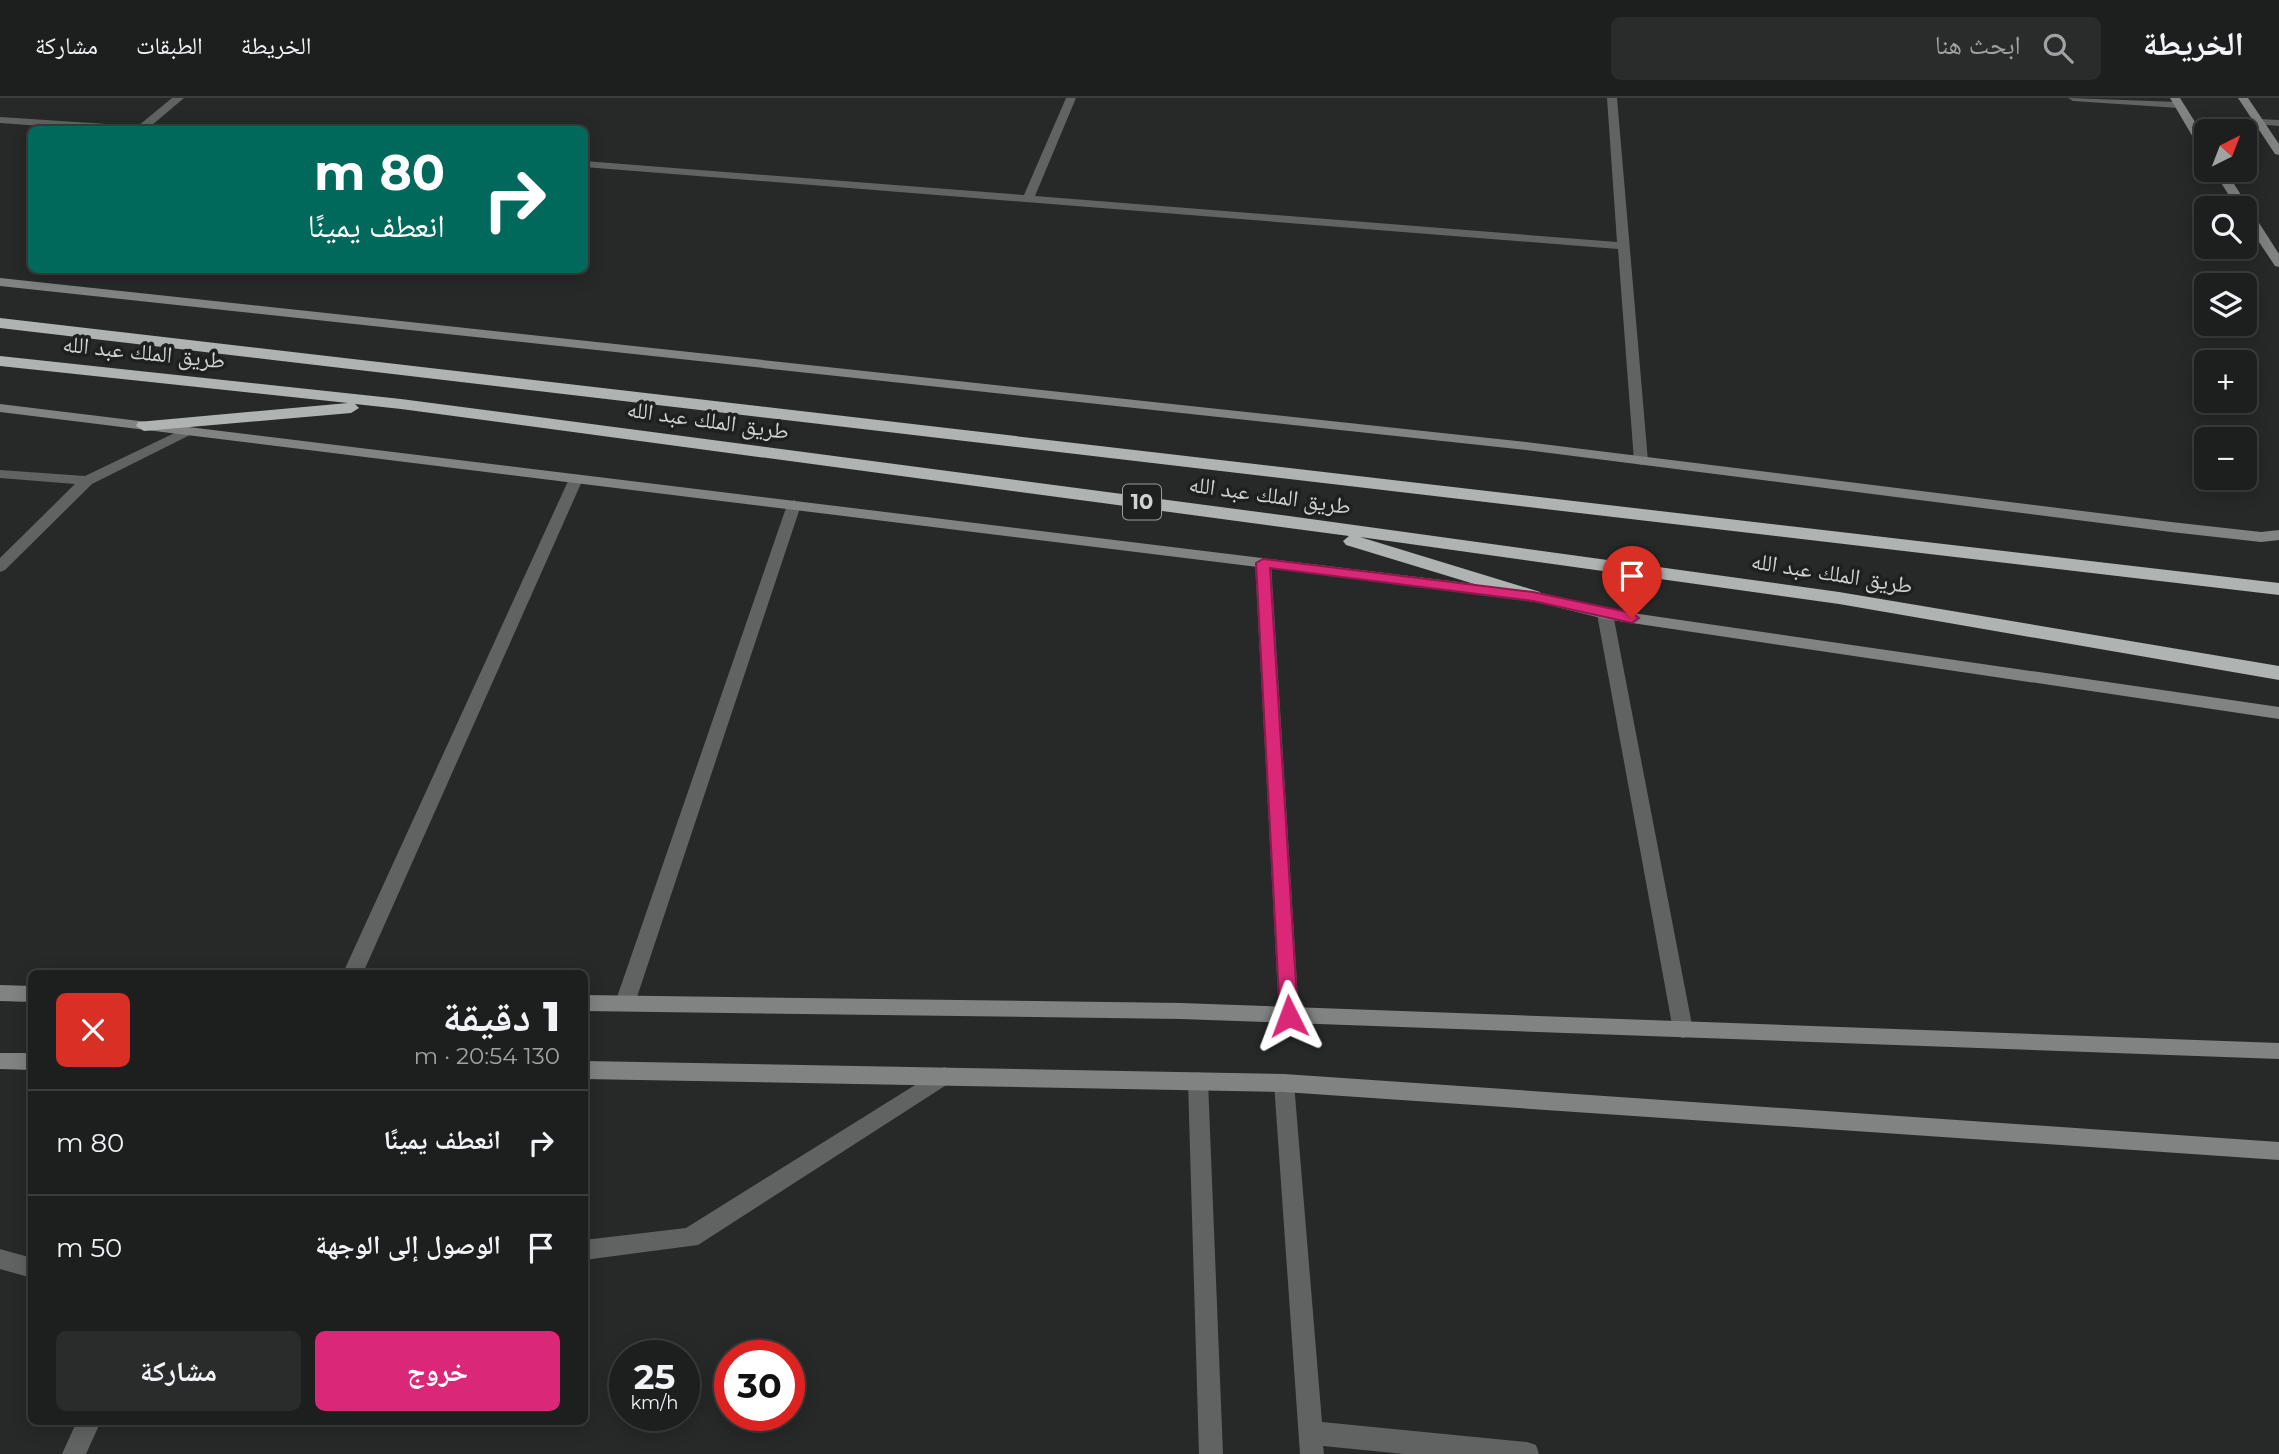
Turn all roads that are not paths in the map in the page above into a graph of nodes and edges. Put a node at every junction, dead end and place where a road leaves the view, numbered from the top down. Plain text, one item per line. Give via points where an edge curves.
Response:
1 (179, 98) edge
2 (1071, 98) edge
3 (1612, 98) edge
4 (2073, 98) edge
5 (2243, 98) edge
6 (2177, 101) edge
7 (0, 120) edge
8 (2259, 122) junction
9 (2279, 123) edge
10 (106, 126) edge
11 (144, 126) edge
12 (2194, 129) edge
13 (2279, 152) edge
14 (588, 164) edge
15 (1028, 199) junction
16 (2257, 230) edge
17 (1624, 246) junction
18 (2279, 263) edge
19 (0, 282) edge
20 (0, 323) edge
21 (0, 361) edge
22 (401, 404) junction
23 (0, 408) edge
24 (144, 426) junction
25 (187, 431) junction
26 (1641, 461) junction
27 (0, 474) edge
28 (576, 479) junction
29 (87, 481) junction
30 (794, 505) junction
31 (1289, 522) junction
32 (2279, 535) edge
33 (1263, 563) junction
34 (0, 567) edge
35 (2279, 589) edge
36 (1533, 596) junction
37 (1605, 614) junction
38 (2279, 673) edge
39 (2279, 713) edge
40 (354, 970) edge
41 (0, 993) edge
42 (28, 994) edge
43 (588, 1003) edge
44 (625, 1003) junction
45 (1289, 1016) junction
46 (1683, 1030) junction
47 (2279, 1051) edge
48 (0, 1061) edge
49 (28, 1062) edge
50 (588, 1070) edge
51 (944, 1076) junction
52 (1198, 1081) junction
53 (1284, 1083) junction
54 (2279, 1151) edge
55 (588, 1250) edge
56 (0, 1259) edge
57 (28, 1267) edge
58 (87, 1425) edge
59 (1312, 1444) edge
60 (74, 1454) edge
61 (1212, 1454) edge
62 (1527, 1454) edge

1 - 11 street
2 - 15 street
3 - 17 street
4 - 6 street
5 - 8 main road
6 - 12 main road
7 - 10 street
8 - 9 street
8 - 13 main road
14 - 15 street
15 - 17 street
16 - 18 main road
17 - 26 street
19 - 26 main road
20 - 35 highway, طريق الملك عبد الله / 10
21 - 22 highway, طريق الملك عبد الله / 10
22 - 24 highway
22 - 31 highway, طريق الملك عبد الله / 10
23 - 24 main road
24 - 25 main road
25 - 28 main road
25 - 29 street
26 - 32 main road via 2171,527
27 - 29 street
28 - 30 main road
28 - 40 street
29 - 34 street
30 - 33 main road
30 - 44 street
31 - 36 highway
31 - 38 highway, طريق الملك عبد الله / 10 via 1839,598
33 - 36 main road
33 - 45 street
36 - 37 main road
37 - 39 main road
37 - 46 street
41 - 42 main road
43 - 44 main road
44 - 45 main road
45 - 46 main road
46 - 47 main road
48 - 49 main road
50 - 51 main road
51 - 52 main road
51 - 55 street via 690,1238
52 - 53 main road
52 - 61 street
53 - 54 main road
53 - 59 street
56 - 57 street
58 - 60 street
59 - 62 street

